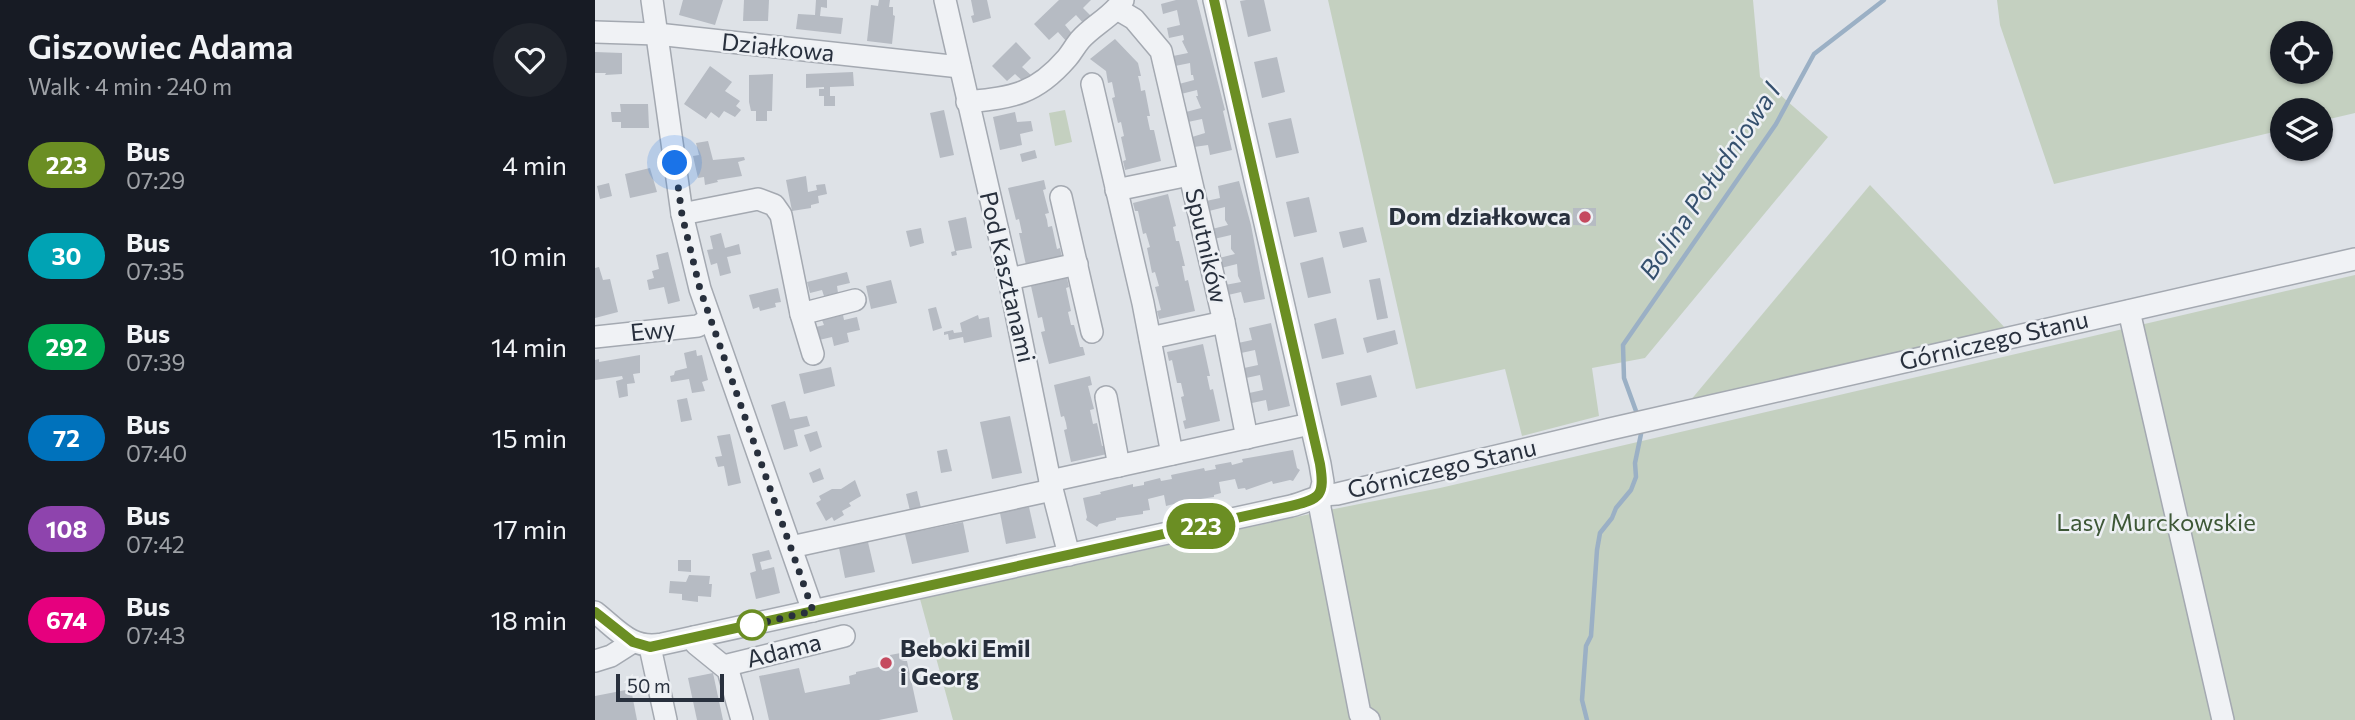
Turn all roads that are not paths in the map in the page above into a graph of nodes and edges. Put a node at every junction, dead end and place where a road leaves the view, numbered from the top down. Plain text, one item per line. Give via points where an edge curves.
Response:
1 (652, 0) edge
2 (945, 0) edge
3 (1214, 0) edge
4 (1120, 5) edge
5 (595, 32) edge
6 (657, 34) junction
7 (960, 68) junction
8 (1092, 84) dead end
9 (967, 102) junction
10 (1189, 175) junction
11 (1116, 190) junction
12 (1061, 197) dead end
13 (682, 215) junction
14 (2355, 259) edge
15 (1077, 264) junction
16 (1009, 279) junction
17 (855, 300) dead end
18 (2129, 311) junction
19 (801, 314) junction
20 (709, 319) junction
21 (1224, 322) junction
22 (1092, 332) dead end
23 (595, 337) edge
24 (1150, 338) junction
25 (813, 354) dead end
26 (1106, 397) dead end
27 (1310, 424) junction
28 (1247, 438) junction
29 (1172, 454) junction
30 (1119, 466) junction
31 (1051, 485) junction
32 (1320, 494) junction
33 (791, 547) junction
34 (1069, 555) junction
35 (813, 611) junction
36 (595, 612) edge
37 (843, 636) dead end
38 (694, 637) junction
39 (641, 645) junction
40 (595, 661) edge
41 (724, 666) junction
42 (666, 720) edge
43 (742, 720) edge
44 (1369, 720) edge
45 (2223, 720) edge

1 - 6 street
2 - 7 street, Pod Kasztanami
3 - 27 street
4 - 9 street via 1032,89 1006,98
4 - 10 street, Sputników via 1161,51
5 - 6 street, Działkowa
6 - 7 street, Działkowa
6 - 13 street
7 - 9 street, Pod Kasztanami
8 - 11 street
9 - 16 street, Pod Kasztanami
10 - 11 street
10 - 21 street, Sputników
11 - 24 street
12 - 15 street
13 - 19 street via 758,199 774,205 781,215
13 - 20 street
14 - 18 street, Górniczego Stanu
15 - 16 street
15 - 22 street
16 - 31 street, Pod Kasztanami
17 - 19 street
18 - 32 street, Górniczego Stanu via 1337,494
18 - 45 street
19 - 25 street
20 - 23 street, Ewy via 698,326
20 - 33 street
21 - 24 street
21 - 28 street, Sputników
24 - 29 street
26 - 30 street
27 - 28 street
27 - 32 street via 1323,482
28 - 29 street
29 - 30 street
30 - 31 street
31 - 33 street
31 - 34 street, Pod Kasztanami
32 - 34 street, Górniczego Stanu via 1309,502
32 - 44 street via 1360,714
33 - 35 street
34 - 35 street, Górniczego Stanu
35 - 38 street, Górniczego Stanu
36 - 39 street
37 - 41 street, Adama
38 - 39 street, Górniczego Stanu
38 - 41 street, Adama
39 - 40 street, Górniczego Stanu
39 - 42 street
41 - 43 street, Adama via 732,678

